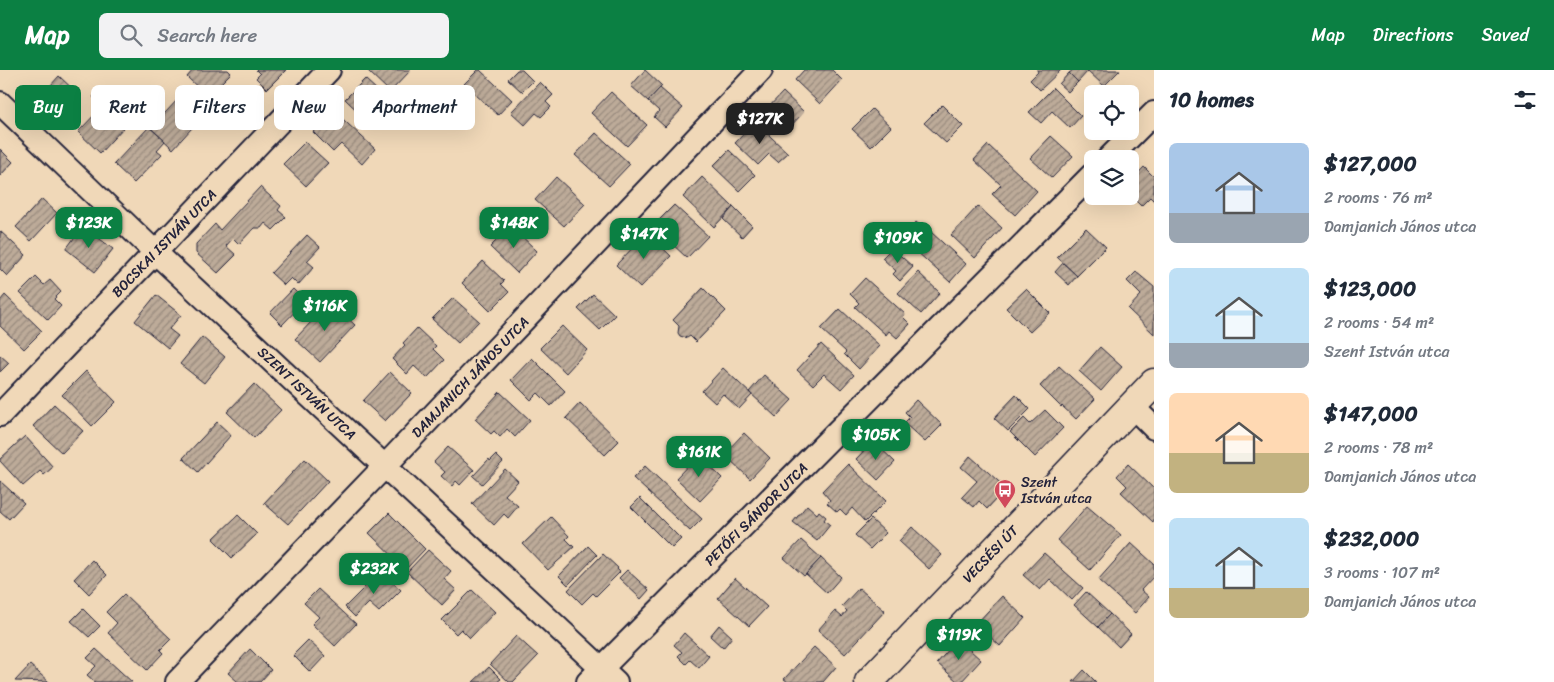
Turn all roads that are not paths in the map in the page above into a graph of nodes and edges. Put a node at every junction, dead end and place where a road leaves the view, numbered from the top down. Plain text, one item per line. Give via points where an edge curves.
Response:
1 (329, 70) edge
2 (761, 70) edge
3 (0, 103) edge
4 (1154, 113) edge
5 (1117, 150) edge
6 (1084, 183) edge
7 (155, 252) junction
8 (1154, 383) edge
9 (1132, 406) junction
10 (0, 415) edge
11 (1154, 428) edge
12 (385, 466) junction
13 (602, 677) edge
14 (177, 682) edge
15 (869, 682) edge

1 - 7 street, BOCSKAI ISTVÁN UTCA
2 - 12 street, DAMJANICH JÁNOS UTCA
3 - 7 street, SZENT ISTVÁN UTCA
4 - 5 street
6 - 13 street, PETŐFI SÁNDOR UTCA
7 - 10 street, BOCSKAI ISTVÁN UTCA
7 - 12 street, SZENT ISTVÁN UTCA
8 - 9 main road, VECSÉSI ÚT
9 - 11 street
9 - 15 main road, VECSÉSI ÚT
12 - 13 street, SZENT ISTVÁN UTCA
12 - 14 street, DAMJANICH JÁNOS UTCA

